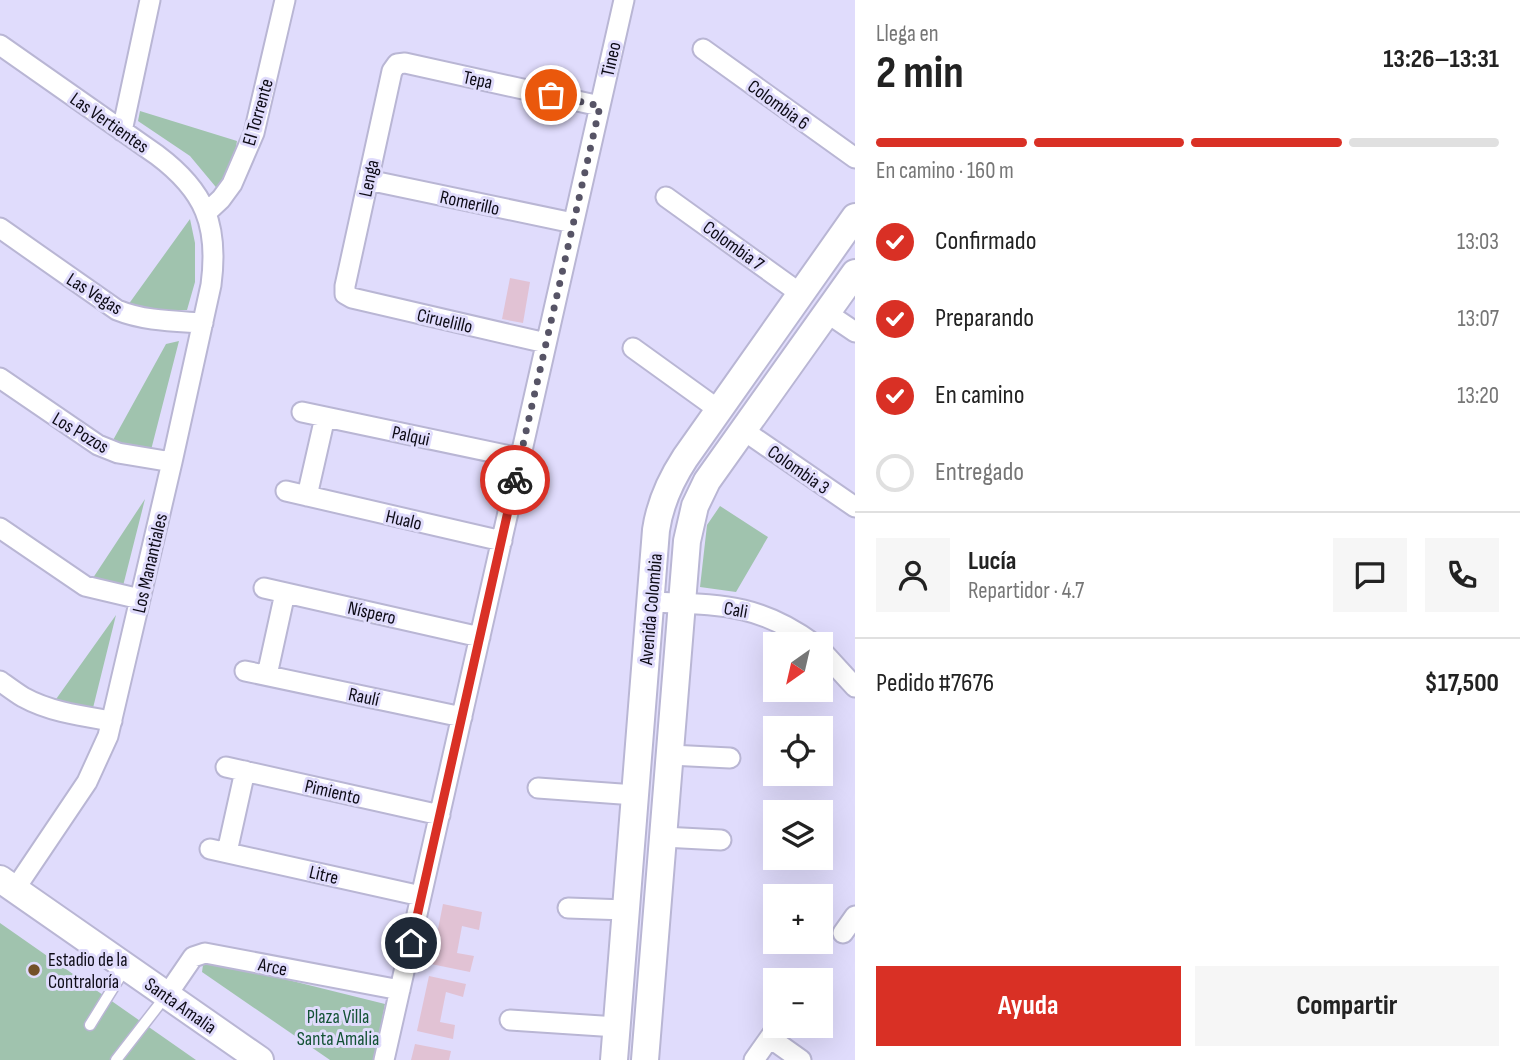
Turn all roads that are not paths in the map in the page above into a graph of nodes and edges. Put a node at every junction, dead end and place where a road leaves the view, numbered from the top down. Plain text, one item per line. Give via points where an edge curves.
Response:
1 (150, 0) edge
2 (285, 0) edge
3 (623, 0) edge
4 (0, 45) edge
5 (704, 49) dead end
6 (397, 64) joint
7 (600, 106) junction
8 (122, 131) junction
9 (855, 158) edge
10 (368, 180) junction
11 (666, 197) dead end
12 (206, 213) junction
13 (855, 218) edge
14 (573, 223) junction
15 (0, 228) edge
16 (855, 273) edge
17 (345, 294) joint
18 (801, 294) junction
19 (827, 313) junction
20 (203, 323) junction
21 (855, 332) edge
22 (546, 343) junction
23 (633, 348) dead end
24 (0, 378) edge
25 (719, 410) junction
26 (302, 412) dead end
27 (325, 417) junction
28 (743, 430) junction
29 (520, 458) junction
30 (172, 462) junction
31 (286, 491) dead end
32 (307, 496) junction
33 (855, 507) edge
34 (0, 528) edge
35 (502, 541) junction
36 (264, 588) dead end
37 (285, 593) junction
38 (140, 599) junction
39 (650, 602) junction
40 (682, 603) junction
41 (795, 632) edge
42 (480, 637) junction
43 (833, 663) edge
44 (245, 671) dead end
45 (267, 676) junction
46 (0, 681) edge
47 (855, 687) edge
48 (462, 717) junction
49 (112, 722) junction
50 (670, 755) junction
51 (730, 758) dead end
52 (236, 769) joint
53 (538, 788) dead end
54 (635, 795) junction
55 (440, 815) junction
56 (663, 836) junction
57 (721, 840) dead end
58 (7, 884) edge
59 (421, 896) junction
60 (568, 908) dead end
61 (626, 910) junction
62 (855, 916) edge
63 (843, 933) dead end
64 (127, 967) junction
65 (400, 990) junction
66 (167, 995) junction
67 (510, 1020) dead end
68 (90, 1025) dead end
69 (617, 1027) junction
70 (770, 1038) edge
71 (780, 1038) edge
72 (116, 1060) edge
73 (260, 1060) edge
74 (384, 1060) edge
75 (614, 1060) edge
76 (645, 1060) edge
77 (754, 1060) edge
78 (801, 1060) edge

1 - 8 street
2 - 12 street, El Torrente via 254,133 232,184
3 - 7 street, Tineo
4 - 8 street, Las Vertientes
5 - 9 street, Colombia 6
6 - 7 street, Tepa
6 - 10 street, Lenga
7 - 14 street, Tineo
8 - 12 street, Las Vertientes via 172,167 198,196
10 - 14 street, Romerillo
10 - 17 street, Lenga
11 - 18 street, Colombia 7
12 - 20 street, Los Manantiales via 214,265
13 - 18 main road, Avenida Colombia
14 - 22 street, Tineo
15 - 20 street, Las Vegas via 117,310 146,318
16 - 19 main road, Avenida Colombia
17 - 22 street, Ciruelillo
18 - 25 main road, Avenida Colombia
19 - 21 street
19 - 28 main road, Avenida Colombia
20 - 30 street, Los Manantiales
22 - 29 street, Tineo
23 - 25 street
24 - 30 street, Los Pozos via 97,445
25 - 39 main road, Avenida Colombia via 664,496
26 - 27 street, Palqui
27 - 29 street, Palqui
27 - 32 street
28 - 33 street, Colombia 3
28 - 40 main road, Avenida Colombia via 695,506
29 - 35 street, Tineo
30 - 38 street, Los Manantiales
31 - 32 street, Hualo
32 - 35 street, Hualo
34 - 38 street via 85,586
35 - 42 street, Tineo
36 - 37 street, Níspero
37 - 42 street, Níspero
37 - 45 street
38 - 49 street, Los Manantiales
39 - 40 street, Cali
39 - 54 main road, Avenida Colombia
40 - 41 street, Cali via 748,610
40 - 50 main road, Avenida Colombia
42 - 48 street, Tineo
43 - 47 street
44 - 45 street, Raulí
45 - 48 street, Raulí
46 - 49 street via 40,705
48 - 55 street, Tineo
49 - 58 street, Los Manantiales via 87,782
50 - 51 street
50 - 56 main road, Avenida Colombia
52 - 55 street, Pimiento
52 - 59 street, Litre via 219,850
53 - 54 street
54 - 61 main road, Avenida Colombia
55 - 59 street, Tineo
56 - 57 street
56 - 76 main road, Avenida Colombia
58 - 64 main road, Santa Amalia
59 - 65 street, Tineo
60 - 61 street
61 - 69 main road, Avenida Colombia
62 - 63 street
64 - 66 main road, Santa Amalia
64 - 68 lane
65 - 66 street, Arce via 205,953 193,957
65 - 74 street, Tineo
66 - 72 lane
66 - 73 main road, Santa Amalia
67 - 69 street
69 - 75 main road, Avenida Colombia
70 - 77 street
71 - 78 street

